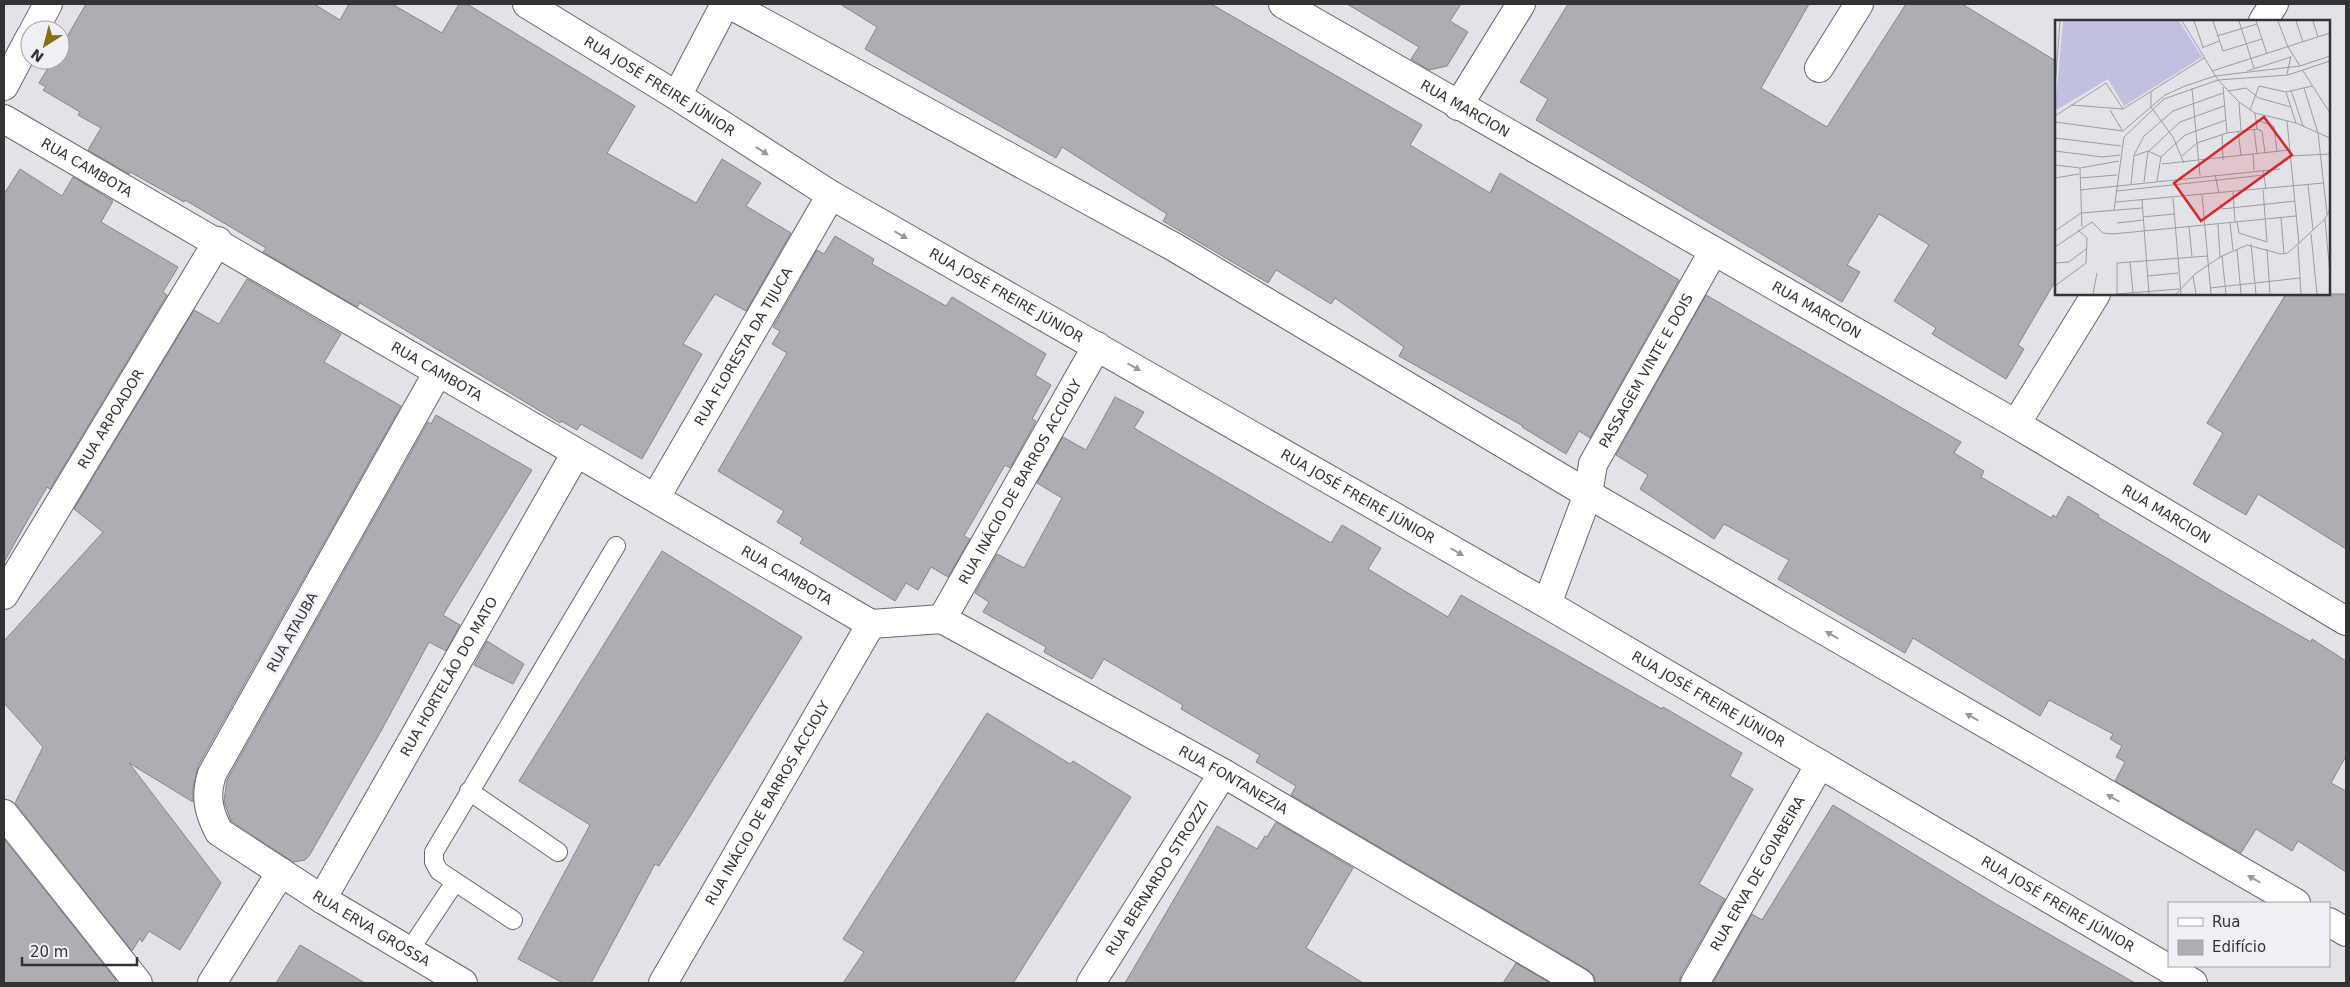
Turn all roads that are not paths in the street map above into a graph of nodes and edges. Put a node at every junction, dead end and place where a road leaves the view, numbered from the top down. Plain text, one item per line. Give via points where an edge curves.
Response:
1 (527, 4) edge
2 (725, 4) edge
3 (729, 4) edge
4 (1283, 4) edge
5 (1522, 4) edge
6 (1859, 4) edge
7 (2274, 4) edge
8 (35, 18) edge
9 (2264, 20) edge
10 (1819, 68) dead end
11 (4, 86) edge
12 (677, 96) junction
13 (1458, 106) junction
14 (4, 119) edge
15 (831, 195) junction
16 (218, 241) junction
17 (1713, 252) junction
18 (2095, 295) edge
19 (1097, 346) junction
20 (438, 372) junction
21 (2016, 424) junction
22 (576, 454) junction
23 (1588, 494) junction
24 (656, 498) junction
25 (616, 546) dead end
26 (4, 595) edge
27 (1547, 604) junction
28 (942, 620) junction
29 (2346, 621) edge
30 (871, 624) junction
31 (1820, 764) junction
32 (1223, 773) junction
33 (469, 791) junction
34 (4, 814) edge
35 (558, 852) dead end
36 (281, 872) junction
37 (455, 882) junction
38 (322, 899) junction
39 (2294, 902) edge
40 (513, 920) dead end
41 (2330, 923) edge
42 (2346, 932) edge
43 (409, 951) junction
44 (138, 983) edge
45 (212, 983) edge
46 (463, 983) edge
47 (663, 983) edge
48 (1091, 983) edge
49 (1580, 983) edge
50 (1695, 983) edge
51 (2193, 983) edge

1 - 12 street, RUA JOSÉ FREIRE JÚNIOR
2 - 12 street
3 - 23 street via 1174,247
4 - 13 street, RUA MARCION
5 - 13 street
6 - 10 street
7 - 9 street
8 - 11 street
12 -> 15 street, RUA JOSÉ FREIRE JÚNIOR
13 - 17 street, RUA MARCION
14 - 16 street, RUA CAMBOTA
15 -> 19 street, RUA JOSÉ FREIRE JÚNIOR
15 - 24 street, RUA FLORESTA DA TIJUCA
16 - 20 street, RUA CAMBOTA
16 - 26 street, RUA ARPOADOR
17 - 21 street, RUA MARCION
17 - 23 street, PASSAGEM VINTE E DOIS via 1593,464
18 - 21 street
19 -> 27 street, RUA JOSÉ FREIRE JÚNIOR
19 - 28 street, RUA INÁCIO DE BARROS ACCIOLY
20 - 22 street, RUA CAMBOTA
20 - 36 street, RUA ATAUBA via 212,774 207,800 219,832
21 - 29 street, RUA MARCION
22 - 24 street, RUA CAMBOTA
22 - 38 street, RUA HORTELÃO DO MATO
23 - 27 street, PASSAGEM VINTE E DOIS
39 -> 23 street
24 - 30 street, RUA CAMBOTA
25 - 33 lane
27 - 31 street, RUA JOSÉ FREIRE JÚNIOR
28 - 30 street
28 - 32 street, RUA FONTANEZIA
30 - 47 street, RUA INÁCIO DE BARROS ACCIOLY
31 - 50 street, RUA ERVA DE GOIABEIRA
31 - 51 street, RUA JOSÉ FREIRE JÚNIOR
32 - 48 street, RUA BERNARDO STROZZI
32 - 49 street, RUA FONTANEZIA
33 - 35 lane
33 - 37 lane via 434,852 434,862 439,871
34 - 44 street
36 - 38 street, RUA ERVA GROSSA
36 - 45 street
37 - 40 lane
37 - 43 lane
38 - 43 street, RUA ERVA GROSSA
41 - 42 street
43 - 46 street, RUA ERVA GROSSA

